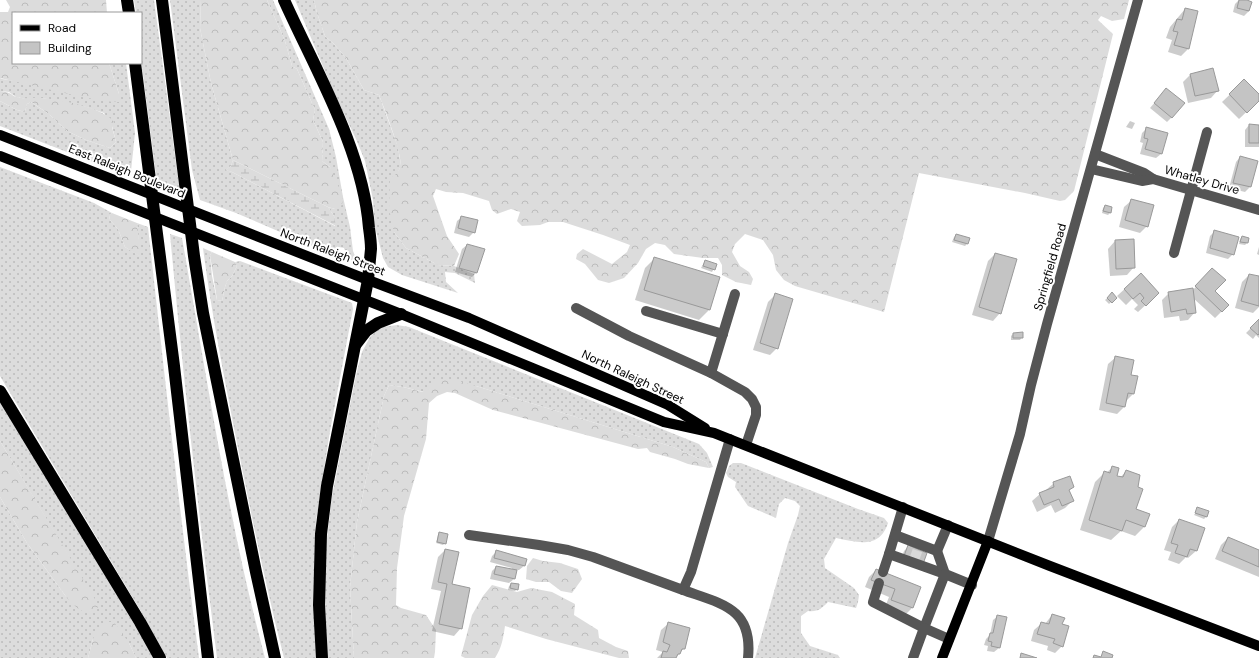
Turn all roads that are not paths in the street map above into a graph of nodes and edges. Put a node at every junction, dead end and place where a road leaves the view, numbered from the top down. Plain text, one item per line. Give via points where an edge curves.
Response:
1 (127, 0) edge
2 (162, 0) edge
3 (284, 0) edge
4 (1138, 0) edge
5 (129, 12) edge
6 (135, 64) edge
7 (1207, 132) dead end
8 (0, 135) edge
9 (1095, 154) junction
10 (0, 156) edge
11 (1091, 169) junction
12 (1153, 179) junction
13 (1191, 190) junction
14 (1259, 210) edge
15 (244, 231) joint
16 (1174, 253) dead end
17 (368, 280) junction
18 (735, 294) dead end
19 (363, 300) junction
20 (576, 308) dead end
21 (646, 311) dead end
22 (401, 314) junction
23 (723, 334) junction
24 (355, 347) junction
25 (711, 373) junction
26 (0, 391) edge
27 (714, 433) junction
28 (730, 439) junction
29 (746, 445) junction
30 (903, 507) junction
31 (948, 525) junction
32 (469, 535) dead end
33 (894, 535) junction
34 (988, 541) junction
35 (937, 551) junction
36 (888, 554) junction
37 (883, 572) dead end
38 (945, 574) junction
39 (879, 583) dead end
40 (972, 584) junction
41 (684, 590) junction
42 (924, 628) junction
43 (950, 639) junction
44 (1259, 646) edge
45 (160, 658) edge
46 (208, 658) edge
47 (275, 658) edge
48 (322, 658) edge
49 (748, 658) edge
50 (913, 658) edge
51 (942, 658) edge

1 - 5 highway
2 - 47 highway via 203,313
3 - 17 highway via 332,103 361,179 371,249
4 - 9 street, Springfield Road
6 - 46 highway
7 - 13 street
8 - 15 main road, East Raleigh Boulevard
9 - 11 street, Springfield Road
9 - 12 street via 1144,172
10 - 19 main road, North Raleigh Street
11 - 12 street, Whatley Drive via 1142,181
11 - 34 street, Springfield Road via 1047,324 1020,434
12 - 13 street, Whatley Drive
13 - 14 street, Whatley Drive
13 - 16 street
15 - 17 main road, North Raleigh Street
17 - 19 highway
17 - 27 main road, North Raleigh Street via 469,318 661,402
18 - 23 street
19 - 22 main road, North Raleigh Street
19 - 24 highway
20 - 25 street via 629,336
21 - 23 street
22 - 24 highway via 366,331
22 - 27 main road, North Raleigh Street via 664,422
23 - 25 street
24 - 48 highway via 327,486 321,534 318,605
25 - 29 street via 745,392 756,407 756,416
26 - 45 highway
27 - 28 main road
28 - 29 main road
28 - 41 street
29 - 30 main road
30 - 31 main road
30 - 33 street
31 - 34 main road
31 - 35 street
32 - 41 street via 568,550
33 - 35 street via 919,547
33 - 36 street
34 - 40 main road
34 - 44 main road
35 - 38 street
36 - 37 street
36 - 38 street
38 - 40 street
38 - 42 street
39 - 42 street via 873,602
40 - 43 main road
41 - 49 street via 730,608 739,615 749,641
42 - 43 street
42 - 50 street
43 - 51 main road

